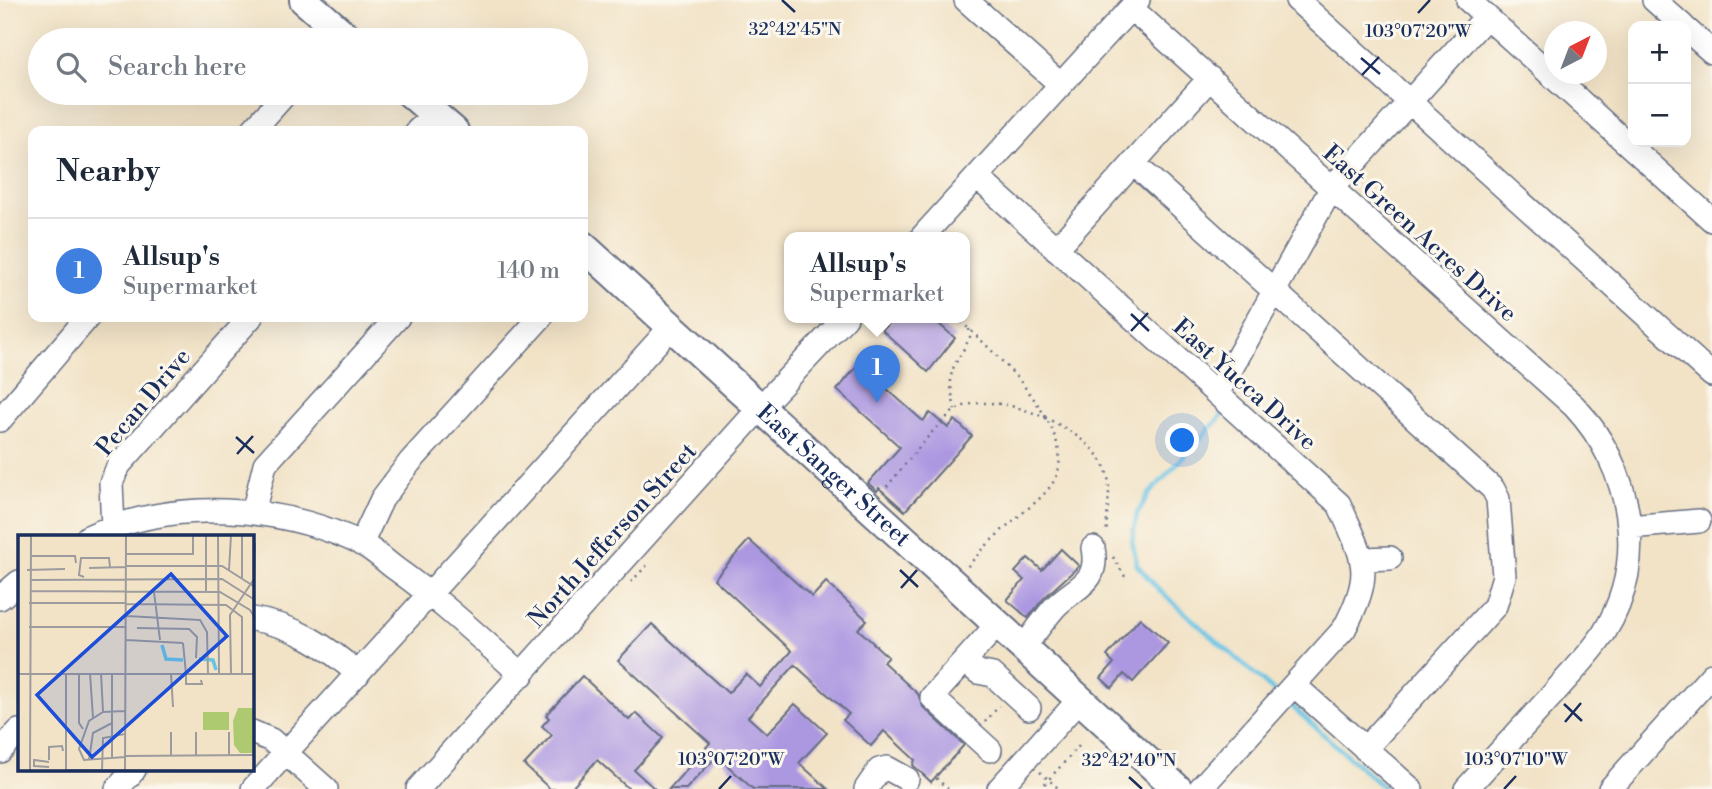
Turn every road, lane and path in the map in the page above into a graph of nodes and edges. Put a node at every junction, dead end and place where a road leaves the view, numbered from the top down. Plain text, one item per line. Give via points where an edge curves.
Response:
1 (304, 0) edge
2 (966, 0) edge
3 (1297, 0) edge
4 (1468, 0) edge
5 (1654, 0) edge
6 (1135, 4) edge
7 (1486, 17) junction
8 (1676, 21) edge
9 (332, 28) edge
10 (1691, 34) edge
11 (1712, 52) edge
12 (1210, 78) junction
13 (1061, 85) junction
14 (1409, 102) junction
15 (275, 105) edge
16 (419, 105) edge
17 (256, 126) edge
18 (435, 126) edge
19 (1133, 163) junction
20 (978, 178) junction
21 (1331, 189) junction
22 (1712, 220) edge
23 (927, 232) edge
24 (1056, 249) junction
25 (588, 259) edge
26 (1276, 293) junction
27 (84, 322) edge
28 (247, 322) edge
29 (393, 322) edge
30 (536, 322) edge
31 (840, 323) edge
32 (962, 323) edge
33 (671, 327) junction
34 (969, 329) junction
35 (1712, 375) edge
36 (1217, 394) junction
37 (759, 409) junction
38 (955, 410) junction
39 (1045, 418) junction
40 (0, 419) edge
41 (868, 508) junction
42 (253, 513) junction
43 (1699, 521) dead end
44 (1629, 527) junction
45 (113, 528) junction
46 (94, 535) edge
47 (361, 544) junction
48 (1103, 545) junction
49 (1390, 558) dead end
50 (1364, 559) junction
51 (650, 562) dead end
52 (1126, 580) dead end
53 (631, 582) dead end
54 (18, 583) edge
55 (952, 584) junction
56 (429, 593) junction
57 (0, 598) edge
58 (254, 620) edge
59 (997, 625) junction
60 (1023, 648) junction
61 (965, 661) junction
62 (358, 674) junction
63 (1712, 674) edge
64 (522, 675) junction
65 (1285, 694) junction
66 (1007, 698) dead end
67 (1079, 699) junction
68 (1029, 708) dead end
69 (18, 732) edge
70 (254, 733) edge
71 (982, 743) junction
72 (1079, 746) dead end
73 (1365, 749) junction
74 (0, 751) edge
75 (286, 753) junction
76 (133, 772) edge
77 (907, 779) dead end
78 (117, 789) edge
79 (253, 789) edge
80 (326, 789) edge
81 (418, 789) edge
82 (866, 789) edge
83 (948, 789) edge
84 (999, 789) edge
85 (1040, 789) edge
86 (1178, 789) edge
87 (1199, 789) edge
88 (1411, 789) edge
89 (1466, 789) edge
90 (1610, 789) edge

1 - 9 main road
2 - 13 street
3 - 14 street
4 - 7 street
5 - 8 street
6 - 12 street, East Green Acres Drive
6 - 13 street
7 - 14 street
7 - 22 street
10 - 11 street
12 - 19 street
12 - 21 street, East Green Acres Drive
13 - 20 street
14 - 21 street
14 - 35 street
15 - 17 street
16 - 18 main road
19 - 24 street
19 - 26 street
20 - 23 street
20 - 24 street, East Yucca Drive
21 - 26 street
21 - 44 street, East Green Acres Drive via 1587,420 1616,467
24 - 36 street, East Yucca Drive
25 - 33 main road, East Sanger Street
26 - 36 street
26 - 73 street via 1493,489 1498,499 1504,576 1495,606
27 - 40 street
28 - 45 street, Pecan Drive via 119,465 111,483
29 - 42 street via 265,464
30 - 47 street via 410,462 382,499
31 - 37 street, North Jefferson Street
32 - 34 path
33 - 37 main road, East Sanger Street
33 - 56 street
34 - 38 path via 970,337 952,364 949,383
34 - 39 path via 1000,357
36 - 50 street, East Yucca Drive via 1339,504
37 - 41 main road, East Sanger Street
37 - 64 street, North Jefferson Street
38 - 39 path via 977,403 1011,405
38 - 41 path
39 - 48 path via 1071,430 1092,448 1106,470
39 - 55 path via 1060,447 1061,463 1054,480
41 - 55 main road, East Sanger Street
42 - 45 street via 203,510
42 - 47 street via 313,524
43 - 44 street
44 - 89 street, East Green Acres Drive via 1627,575 1604,633
45 - 46 street
47 - 56 street
48 - 52 path
48 - 60 street via 1094,572 1055,606
49 - 50 street
50 - 65 street via 1364,584 1344,629
51 - 53 path
54 - 57 street
55 - 59 main road, East Sanger Street
56 - 62 street
56 - 64 street
58 - 62 street via 279,623 332,651
59 - 60 main road, East Sanger Street
59 - 61 street
60 - 67 main road, East Sanger Street
61 - 68 street via 978,672 993,675
61 - 71 street via 932,697
62 - 75 street
63 - 90 street
64 - 81 street, North Jefferson Street
65 - 73 street
65 - 87 street
66 - 71 path
67 - 84 street
67 - 86 main road, East Sanger Street
69 - 74 street
70 - 75 street
71 - 83 path via 935,777
72 - 85 path
73 - 88 street
75 - 79 street
75 - 80 street
76 - 78 street
77 - 82 street via 887,768 879,770

